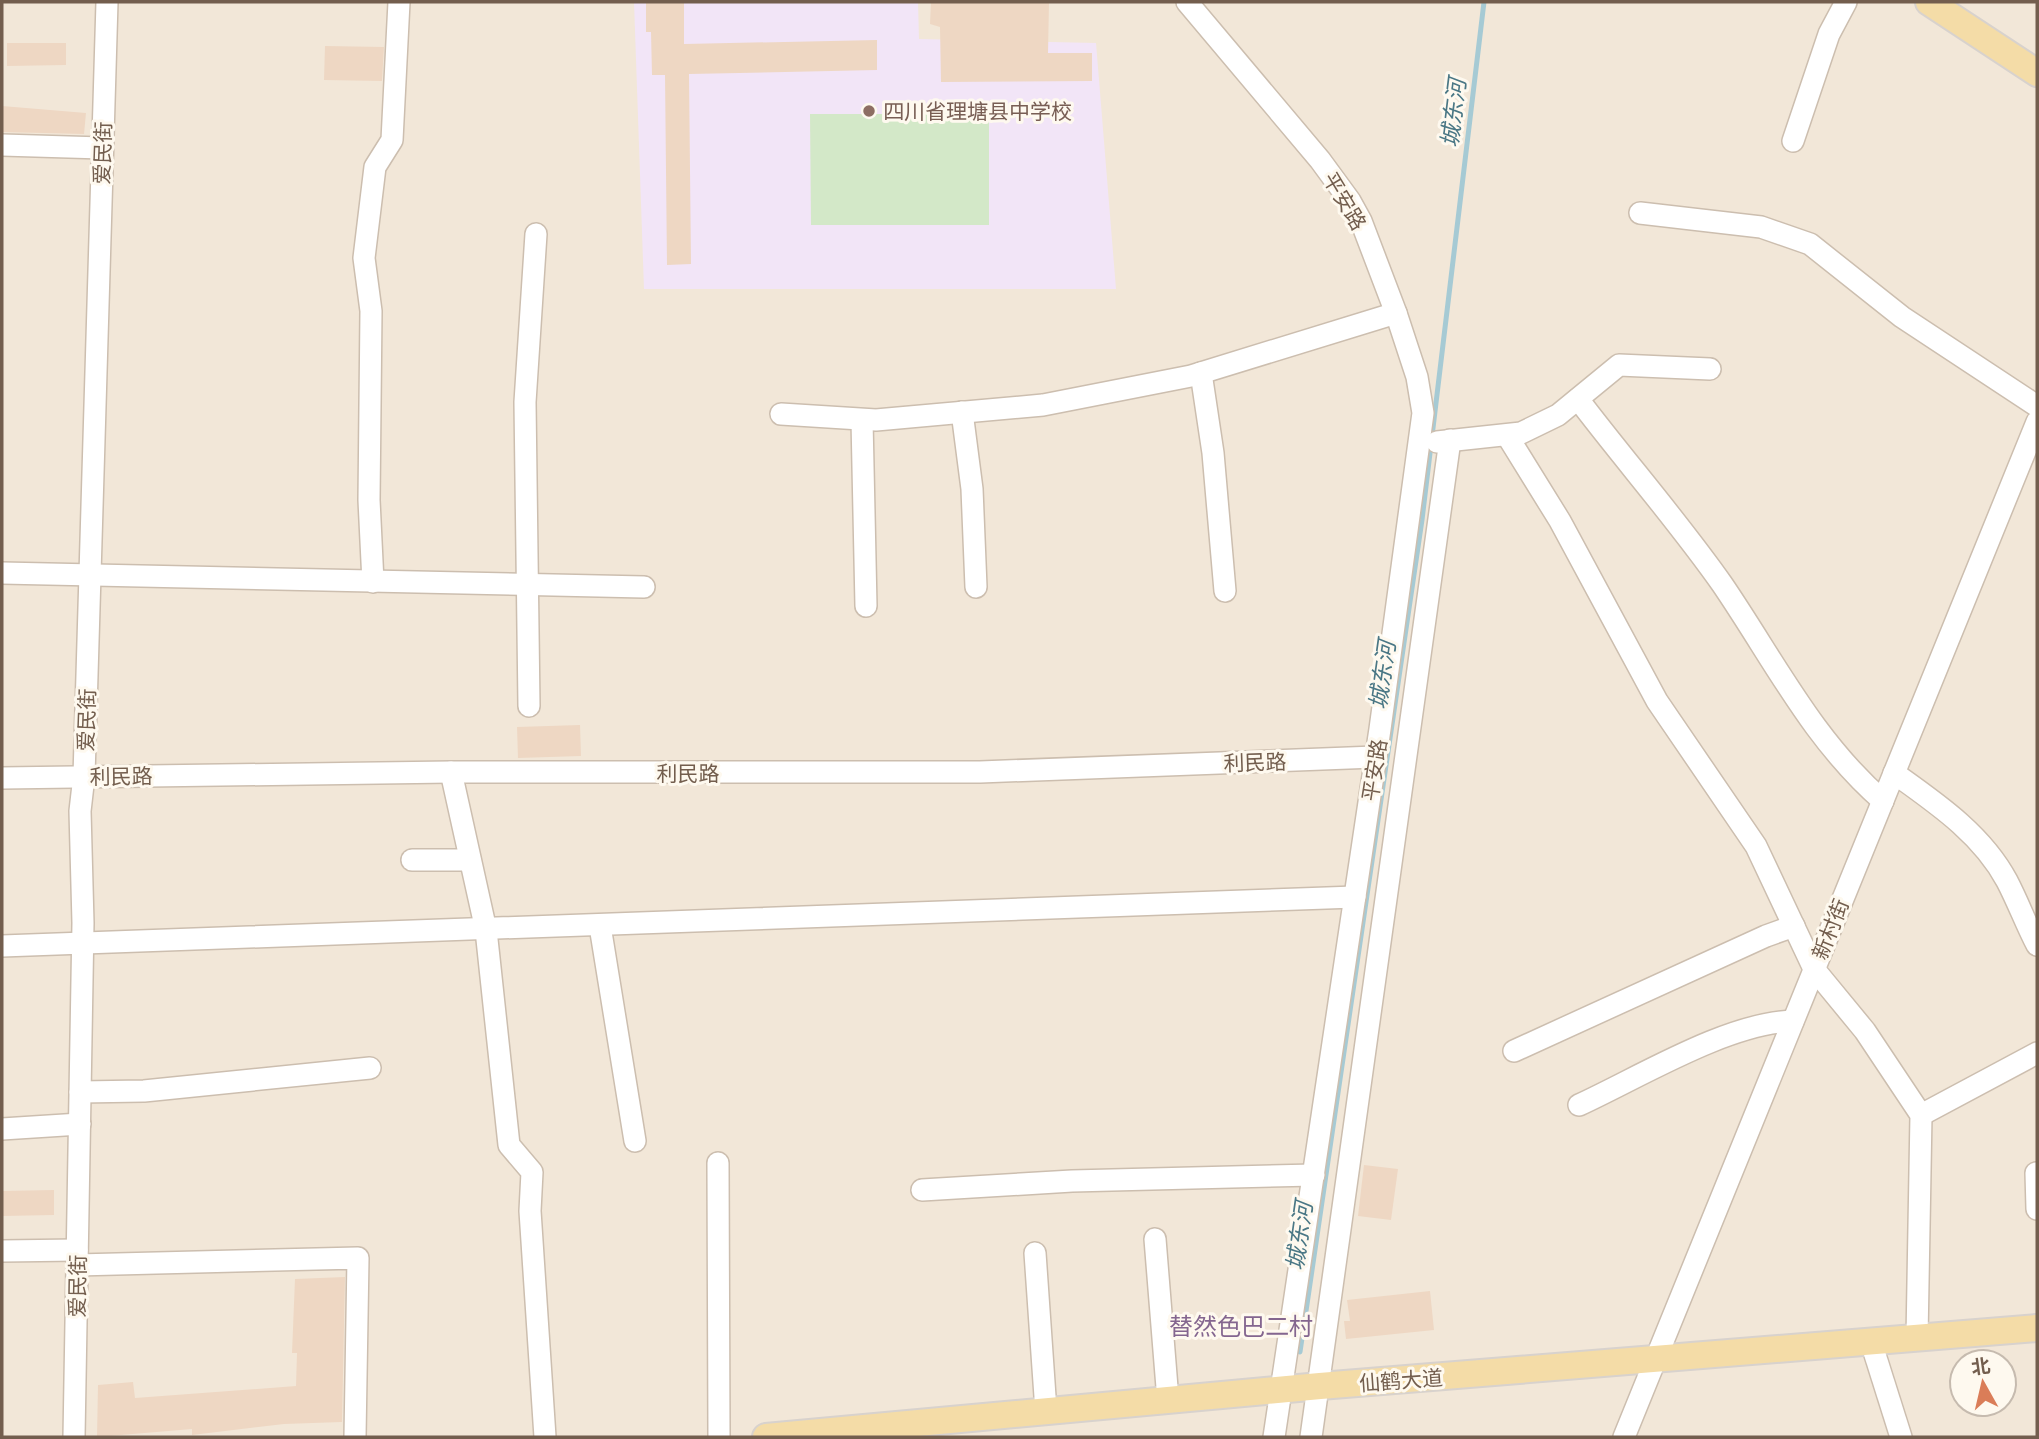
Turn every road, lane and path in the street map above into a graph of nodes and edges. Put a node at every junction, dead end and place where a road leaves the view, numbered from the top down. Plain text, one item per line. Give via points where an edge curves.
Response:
1 (107, 2) edge
2 (399, 2) edge
3 (1187, 2) edge
4 (1846, 2) edge
5 (1929, 2) edge
6 (2037, 73) edge
7 (1793, 141) dead end
8 (2, 145) edge
9 (102, 148) junction
10 (1640, 214) dead end
11 (536, 234) dead end
12 (1396, 313) junction
13 (1710, 369) dead end
14 (1201, 373) junction
15 (1578, 399) junction
16 (2037, 406) edge
17 (962, 412) junction
18 (781, 414) dead end
19 (862, 419) junction
20 (2037, 422) edge
21 (1508, 437) junction
22 (1432, 442) junction
23 (2, 573) edge
24 (91, 574) junction
25 (373, 582) junction
26 (527, 586) junction
27 (644, 587) dead end
28 (976, 587) dead end
29 (1225, 591) dead end
30 (866, 607) dead end
31 (529, 706) dead end
32 (1375, 757) junction
33 (451, 772) junction
34 (1894, 773) junction
35 (84, 776) junction
36 (2, 778) edge
37 (1883, 801) junction
38 (412, 860) dead end
39 (470, 860) junction
40 (1355, 897) junction
41 (600, 926) junction
42 (1794, 926) junction
43 (486, 930) junction
44 (83, 945) junction
45 (2037, 945) edge
46 (2, 946) edge
47 (1814, 969) junction
48 (1793, 1021) junction
49 (1514, 1051) dead end
50 (2037, 1053) edge
51 (370, 1068) dead end
52 (80, 1092) junction
53 (1579, 1105) dead end
54 (1921, 1115) junction
55 (80, 1124) junction
56 (2, 1129) edge
57 (635, 1142) dead end
58 (719, 1163) dead end
59 (2036, 1173) edge
60 (1314, 1175) junction
61 (922, 1190) dead end
62 (2037, 1209) edge
63 (1155, 1240) dead end
64 (2, 1251) edge
65 (1035, 1253) dead end
66 (77, 1257) junction
67 (2037, 1328) edge
68 (1917, 1338) junction
69 (1871, 1342) junction
70 (1654, 1361) junction
71 (1320, 1386) junction
72 (1281, 1389) junction
73 (1168, 1400) junction
74 (1046, 1411) junction
75 (923, 1430) edge
76 (74, 1437) edge
77 (355, 1437) edge
78 (545, 1437) edge
79 (719, 1437) edge
80 (766, 1437) edge
81 (1274, 1437) edge
82 (1311, 1437) edge
83 (1624, 1437) edge
84 (1901, 1437) edge

1 - 9 street, 爱民街
2 - 25 street via 392,140 375,167 363,258 371,311
3 - 12 street, 平安路 via 1337,182 1361,221
4 - 7 street via 1825,45
5 - 6 main road
8 - 9 street
9 - 24 street, 爱民街
10 - 16 street via 1761,227 1810,244 1902,317
11 - 26 street via 525,402
12 - 14 street
12 - 22 street, 平安路
13 - 15 street via 1619,365
14 - 17 street via 1043,405
14 - 29 street
15 - 21 street via 1538,426
15 - 37 street via 1721,584 1817,732
17 - 19 street
17 - 28 street via 972,489
18 - 19 street
19 - 30 street
20 - 34 street, 新村街
21 - 22 street
21 - 42 street via 1560,521 1657,701 1756,846
22 - 32 street, 平安路
22 - 71 street
23 - 24 street
24 - 25 street
24 - 35 street, 爱民街
25 - 26 street
26 - 27 street
26 - 31 street
32 - 33 street, 利民路 via 980,772
32 - 40 street, 平安路
33 - 35 street, 利民路
33 - 39 street
34 - 37 street, 新村街
34 - 45 street via 1952,815 1984,849 2006,879
35 - 36 street, 利民路
35 - 44 street, 爱民街 via 80,811
37 - 47 street, 新村街
38 - 39 street
39 - 43 street
40 - 41 street
40 - 60 street, 平安路
41 - 43 street
41 - 57 street
42 - 47 street
42 - 49 street
43 - 44 street
43 - 78 street via 509,1144 532,1172 530,1211
44 - 46 street
44 - 52 street, 爱民街
47 - 48 street, 新村街
47 - 54 street via 1865,1031
48 - 53 street via 1768,1023 1727,1036
48 - 70 street, 新村街
50 - 54 street
51 - 52 street via 144,1091
52 - 55 street, 爱民街
54 - 68 street
55 - 56 street
55 - 66 street, 爱民街
58 - 79 street
59 - 62 street
60 - 61 street
60 - 72 street, 平安路
63 - 73 street
64 - 66 street
65 - 74 street
66 - 76 street, 爱民街
66 - 77 street via 358,1258
67 - 68 main road, 仙鹤大道
68 - 69 main road, 仙鹤大道
69 - 70 main road, 仙鹤大道
69 - 84 street
70 - 71 main road, 仙鹤大道
70 - 83 street, 新村街
71 - 72 main road, 仙鹤大道
71 - 82 street
72 - 73 main road, 仙鹤大道
72 - 81 street, 平安路
73 - 74 main road, 仙鹤大道
74 - 75 main road, 仙鹤大道
75 - 80 main road, 仙鹤大道

